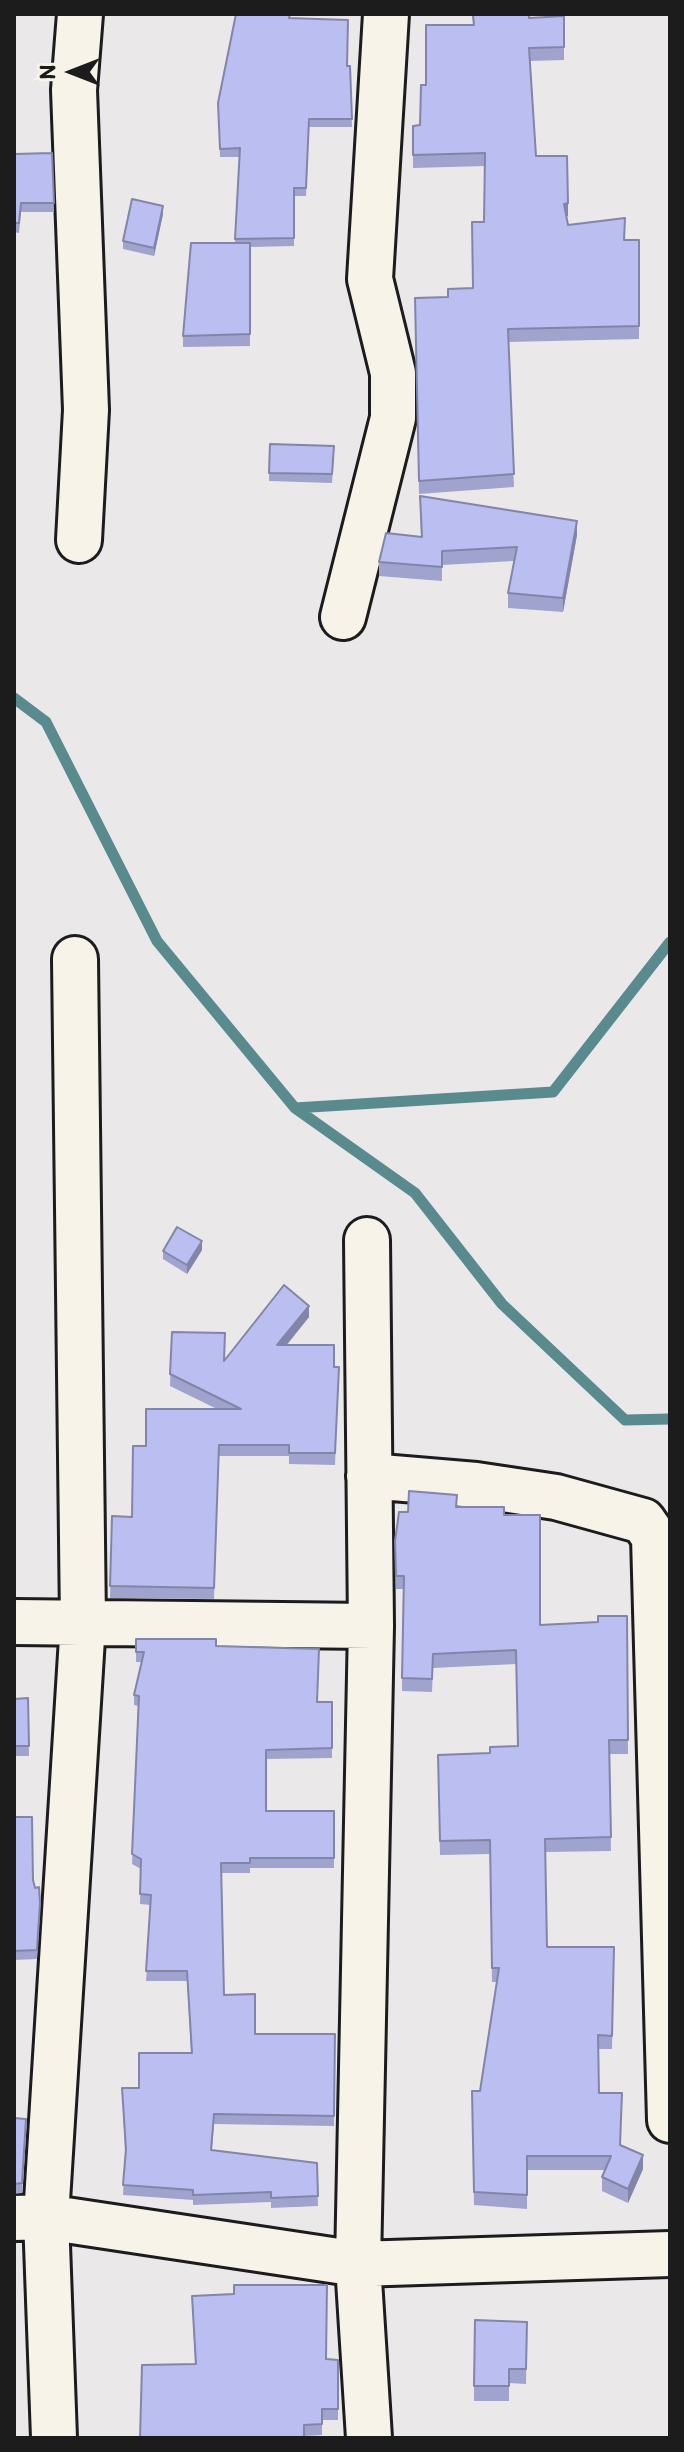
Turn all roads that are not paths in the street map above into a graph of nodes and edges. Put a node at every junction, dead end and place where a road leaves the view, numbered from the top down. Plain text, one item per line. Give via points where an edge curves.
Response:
1 (80, 14) edge
2 (386, 14) edge
3 (79, 540) dead end
4 (343, 617) dead end
5 (75, 959) dead end
6 (367, 1240) dead end
7 (369, 1476) junction
8 (14, 1622) edge
9 (83, 1622) junction
10 (371, 1626) junction
11 (667, 1911) edge
12 (670, 2120) edge
13 (30, 2217) edge
14 (670, 2254) edge
15 (358, 2264) junction
16 (54, 2438) edge
17 (369, 2438) edge

1 - 3 street via 74,90 86,410
2 - 4 street via 370,279 393,373 393,418
5 - 9 street
6 - 7 street
7 - 10 street
7 - 11 street via 556,1497 643,1521 654,1537
8 - 9 street
9 - 10 street
9 - 13 street
10 - 15 street
11 - 12 street
13 - 15 street
13 - 16 street
14 - 15 street
15 - 17 street

